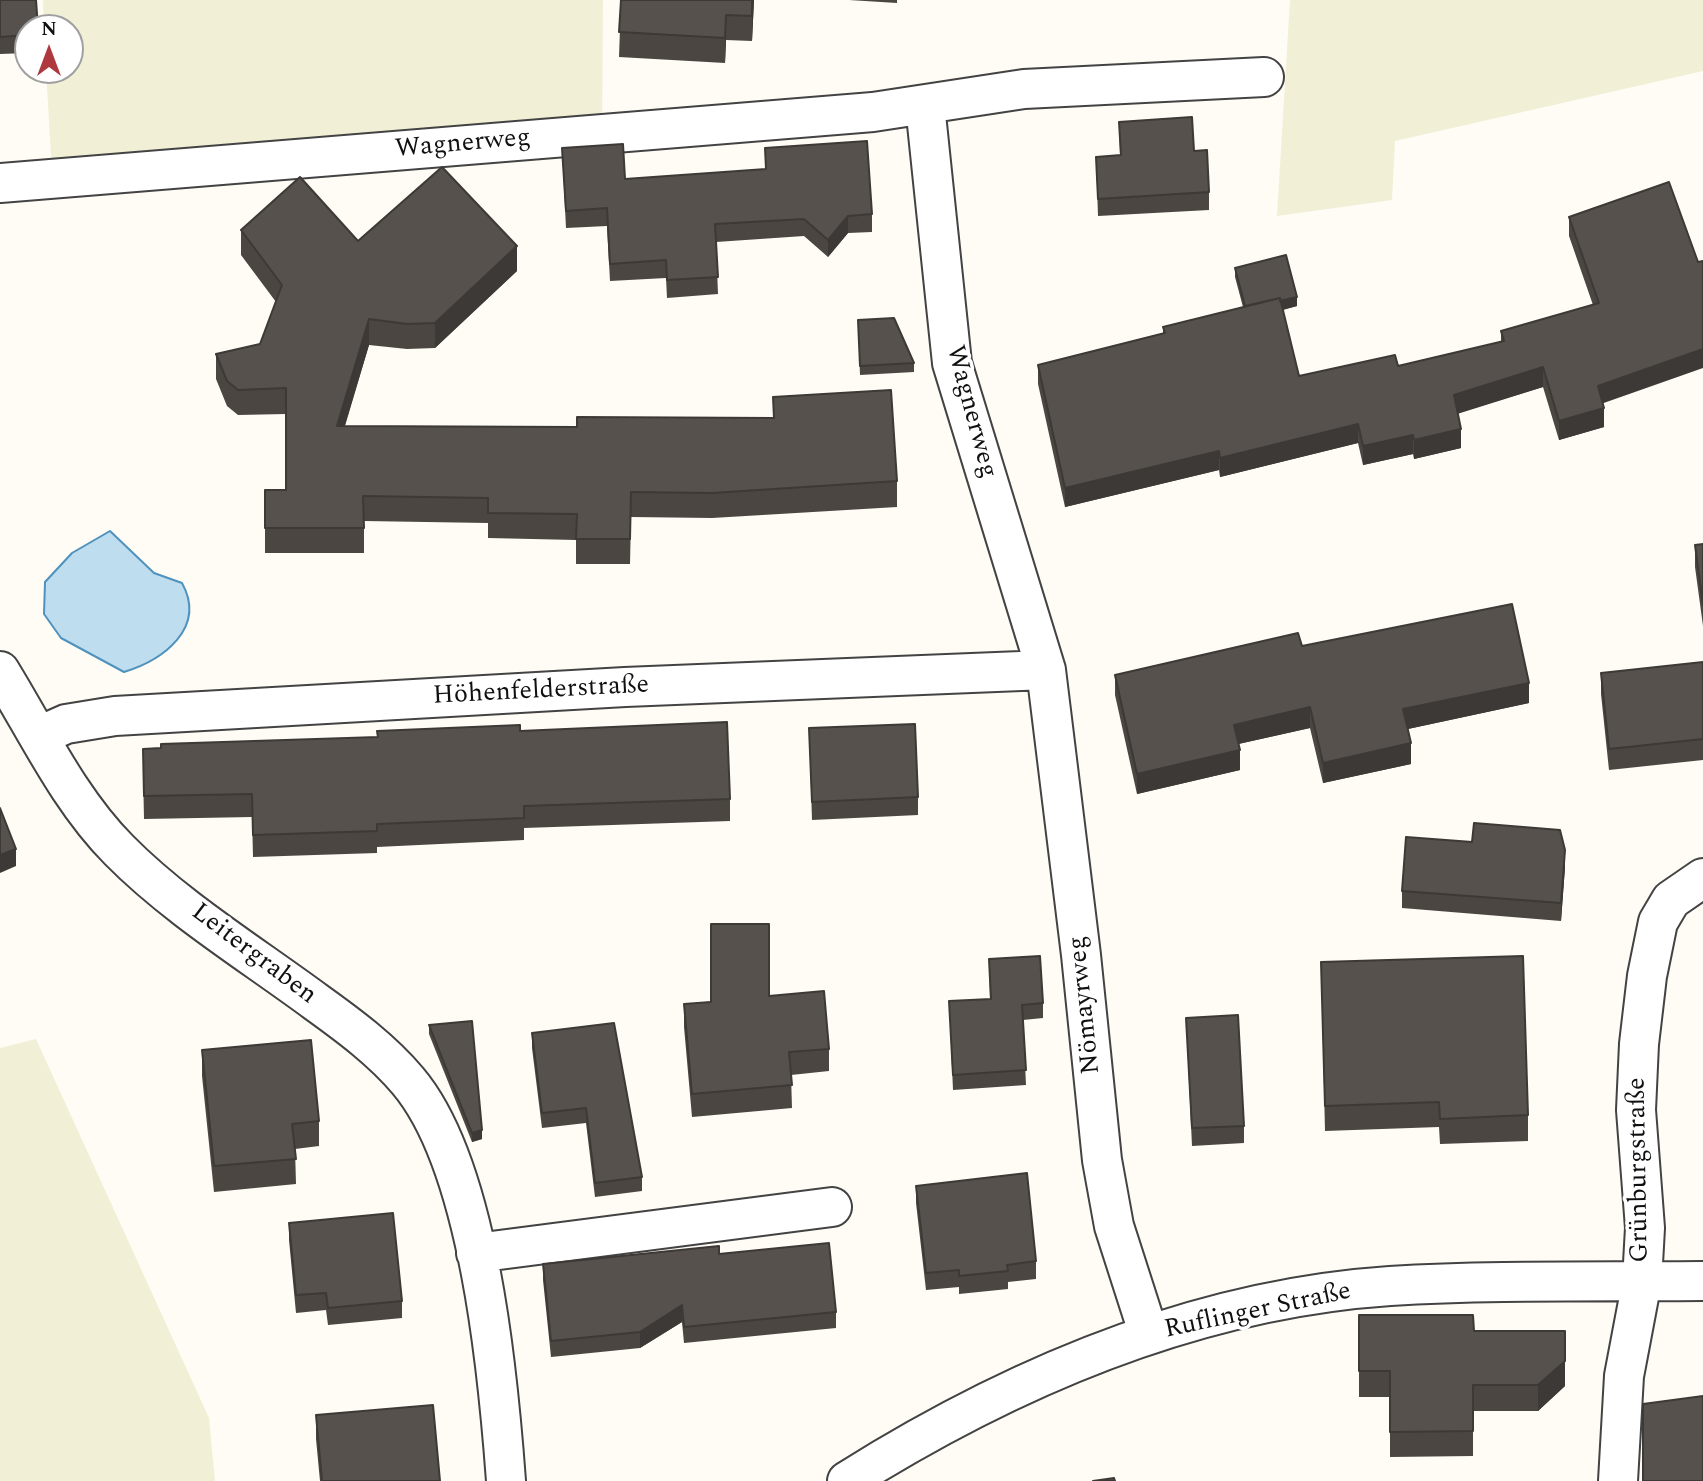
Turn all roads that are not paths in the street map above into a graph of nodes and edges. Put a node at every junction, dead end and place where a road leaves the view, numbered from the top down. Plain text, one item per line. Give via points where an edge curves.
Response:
1 (1264, 77) dead end
2 (925, 105) junction
3 (0, 183) edge
4 (1046, 670) junction
5 (0, 671) edge
6 (39, 736) junction
7 (1703, 878) edge
8 (832, 1206) dead end
9 (476, 1253) junction
10 (1703, 1280) edge
11 (1642, 1281) junction
12 (1149, 1335) junction
13 (506, 1481) edge
14 (847, 1481) edge
15 (1618, 1481) edge

1 - 2 street, Wagnerweg via 1024,89
2 - 3 street, Wagnerweg
2 - 4 street, Wagnerweg via 952,363
4 - 6 street, Höhenfelderstraße via 115,716 66,724
4 - 12 street, Nömayrweg via 1102,1160 1114,1226
5 - 6 street, Leitergraben
6 - 9 street, Leitergraben via 82,807 120,851 169,893 356,1032 408,1081 438,1131
7 - 11 street, Grünburgstraße via 1671,900 1658,922 1647,976 1636,1110 1645,1228
8 - 9 street
9 - 13 street, Leitergraben via 491,1339
10 - 11 street, Ruflinger Straße
11 - 12 street, Ruflinger Straße via 1390,1286 1249,1308
11 - 15 street, Grünburgstraße via 1624,1376
12 - 14 street, Ruflinger Straße via 1058,1367 982,1403

